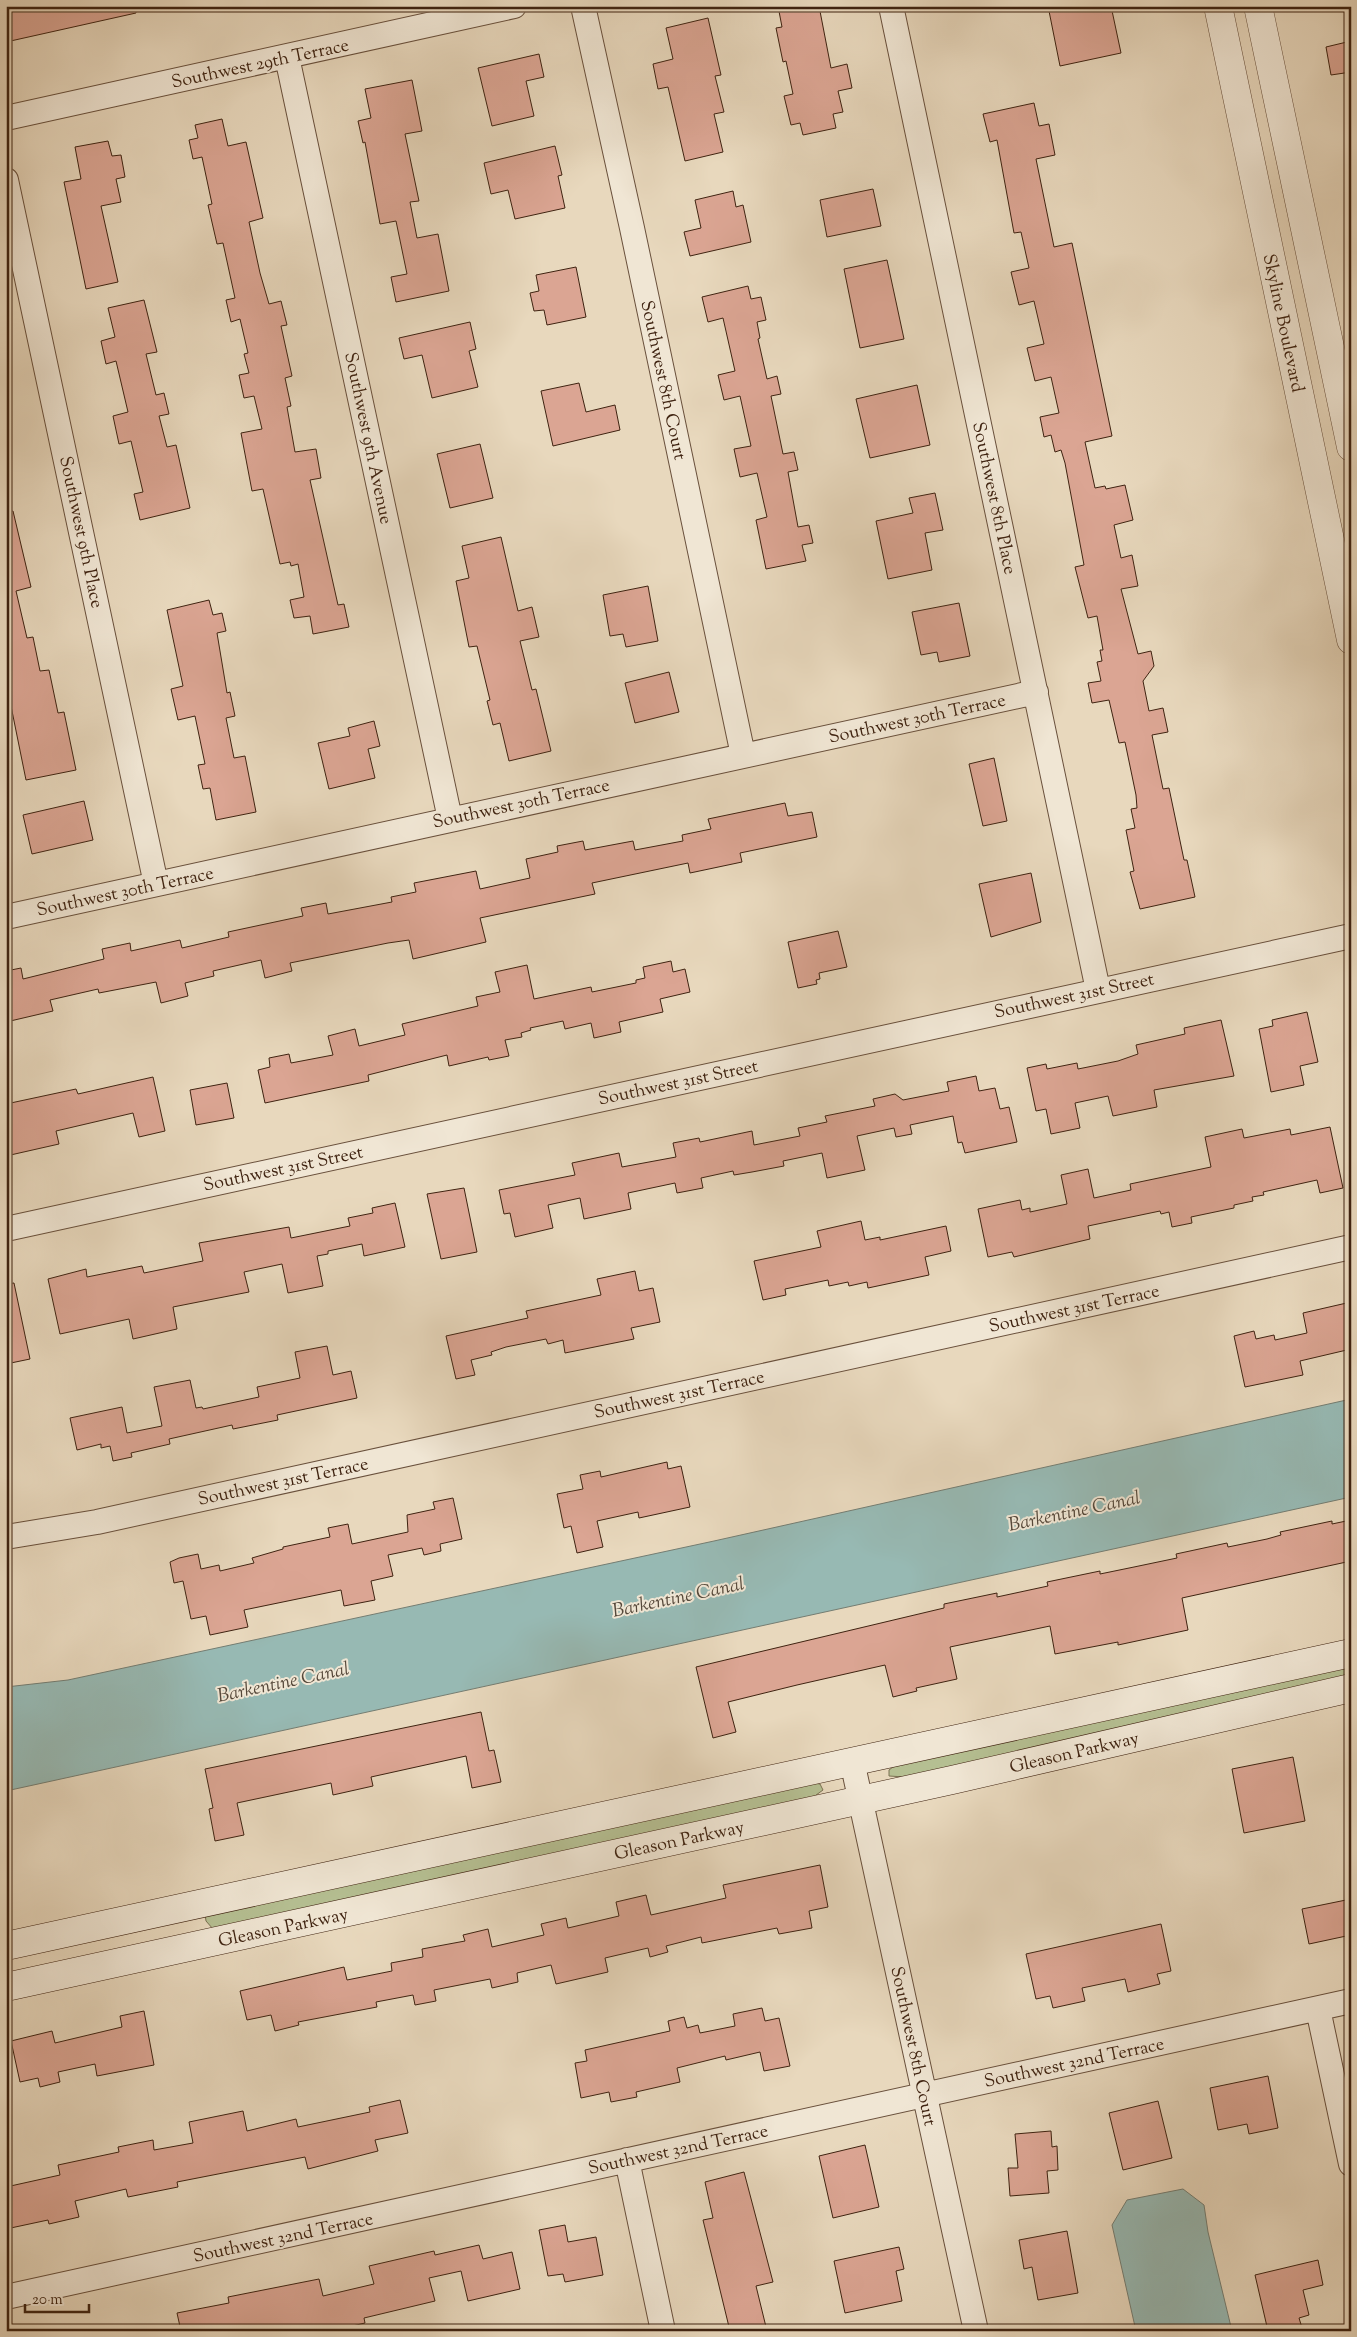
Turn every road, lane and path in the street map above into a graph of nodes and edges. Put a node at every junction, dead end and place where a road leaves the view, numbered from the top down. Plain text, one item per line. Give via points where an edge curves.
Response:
1 (514, 6) edge
2 (582, 6) edge
3 (891, 6) edge
4 (1218, 6) edge
5 (1258, 6) edge
6 (287, 57) junction
7 (6, 118) edge
8 (6, 180) edge
9 (1351, 447) edge
10 (1351, 640) edge
11 (1036, 692) junction
12 (743, 755) junction
13 (450, 819) junction
14 (156, 884) junction
15 (6, 916) edge
16 (1351, 936) edge
17 (1098, 990) junction
18 (6, 1229) edge
19 (1351, 1247) edge
20 (6, 1537) edge
21 (1351, 1652) edge
22 (1351, 1688) edge
23 (852, 1762) junction
24 (860, 1799) junction
25 (6, 1946) edge
26 (6, 1987) edge
27 (1351, 2001) edge
28 (1318, 2009) junction
29 (924, 2095) junction
30 (626, 2160) junction
31 (1351, 2164) edge
32 (6, 2297) edge
33 (663, 2331) edge
34 (976, 2331) edge

1 - 6 street, Southwest 29th Terrace
2 - 12 street, Southwest 8th Court
3 - 11 street, Southwest 8th Place
4 - 10 main road, Skyline Boulevard
5 - 9 main road
6 - 7 street, Southwest 29th Terrace
6 - 13 street, Southwest 9th Avenue
8 - 14 street, Southwest 9th Place
11 - 12 street, Southwest 30th Terrace
11 - 17 street, Southwest 8th Place
12 - 13 street, Southwest 30th Terrace
13 - 14 street, Southwest 30th Terrace
14 - 15 street, Southwest 30th Terrace
16 - 17 street, Southwest 31st Street
17 - 18 street, Southwest 31st Street
19 - 20 street, Southwest 31st Terrace via 97,1522
21 - 23 main road
22 - 24 main road, Gleason Parkway
23 - 24 street, Southwest 8th Court
23 - 25 main road
24 - 26 main road, Gleason Parkway
24 - 29 street, Southwest 8th Court
27 - 28 street, Southwest 32nd Terrace
28 - 29 street, Southwest 32nd Terrace
28 - 31 street
29 - 30 street, Southwest 32nd Terrace
29 - 34 street, Southwest 8th Court
30 - 32 street, Southwest 32nd Terrace
30 - 33 street

